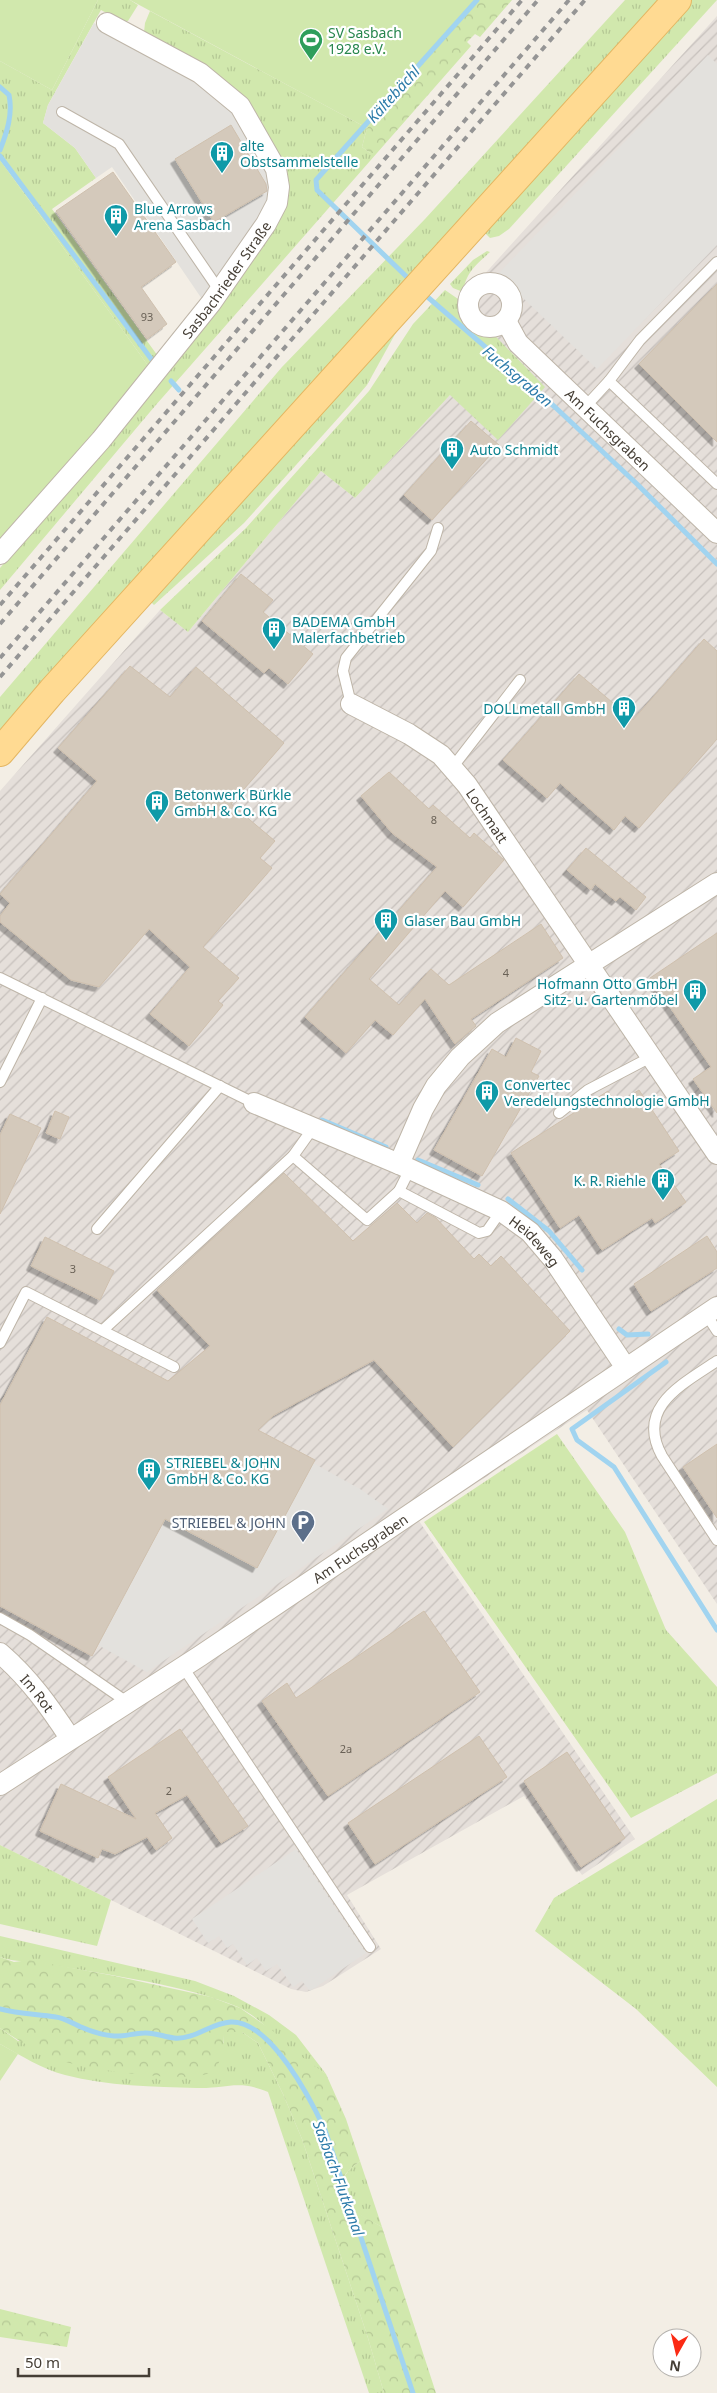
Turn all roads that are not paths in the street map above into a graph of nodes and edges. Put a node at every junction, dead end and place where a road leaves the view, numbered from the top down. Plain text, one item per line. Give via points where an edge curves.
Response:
1 (678, 0) edge
2 (106, 23) dead end
3 (62, 112) dead end
4 (717, 262) edge
5 (219, 290) junction
6 (506, 321) dead end
7 (609, 381) junction
8 (585, 407) junction
9 (717, 484) edge
10 (438, 528) dead end
11 (717, 533) edge
12 (0, 554) edge
13 (520, 680) dead end
14 (351, 704) joint
15 (0, 752) edge
16 (452, 768) junction
17 (717, 883) edge
18 (588, 964) junction
19 (0, 978) edge
20 (42, 998) junction
21 (651, 1057) junction
22 (0, 1082) edge
23 (220, 1086) junction
24 (254, 1103) joint
25 (559, 1113) dead end
26 (312, 1128) junction
27 (717, 1154) edge
28 (293, 1156) junction
29 (405, 1166) junction
30 (399, 1191) junction
31 (501, 1212) junction
32 (97, 1229) dead end
33 (711, 1311) edge
34 (103, 1330) junction
35 (717, 1331) edge
36 (0, 1343) edge
37 (717, 1361) edge
38 (174, 1367) dead end
39 (626, 1368) junction
40 (717, 1540) edge
41 (0, 1618) edge
42 (0, 1653) edge
43 (182, 1667) junction
44 (127, 1702) junction
45 (70, 1738) junction
46 (0, 1785) edge
47 (370, 1947) dead end

1 - 15 main road
2 - 5 street, Sasbachrieder Straße via 200,73 240,106 276,169 277,203
3 - 5 lane via 119,144
4 - 7 lane via 640,340
5 - 12 street, Sasbachrieder Straße via 101,440
6 - 8 street, Am Fuchsgraben via 518,343
7 - 8 lane
7 - 9 lane
8 - 11 street, Am Fuchsgraben
10 - 14 lane via 431,551 346,658 343,671
13 - 16 lane
14 - 16 street, Lochmatt via 409,734 441,755
16 - 18 street, Lochmatt via 467,785
17 - 18 street
18 - 21 street, Lochmatt
18 - 29 street via 497,1023 460,1056 436,1086 423,1109
19 - 20 lane
20 - 22 lane
20 - 23 lane
21 - 25 lane via 588,1090
21 - 27 street, Lochmatt
23 - 24 lane
23 - 32 lane
24 - 26 street, Heideweg
26 - 28 lane
26 - 29 street, Heideweg
28 - 30 lane via 367,1220
28 - 34 lane
29 - 30 lane
29 - 31 street, Heideweg
30 - 31 lane via 479,1233 487,1231
31 - 39 street, Heideweg via 530,1232 553,1259
33 - 35 lane
33 - 39 street, Am Fuchsgraben
34 - 36 lane via 26,1292
34 - 38 lane
37 - 40 lane via 668,1395 656,1417 654,1431 656,1446
39 - 43 street, Am Fuchsgraben
41 - 44 lane
42 - 45 street, Im Rot via 44,1698
43 - 44 street, Am Fuchsgraben
43 - 47 lane
44 - 45 street, Am Fuchsgraben
45 - 46 street, Am Fuchsgraben

